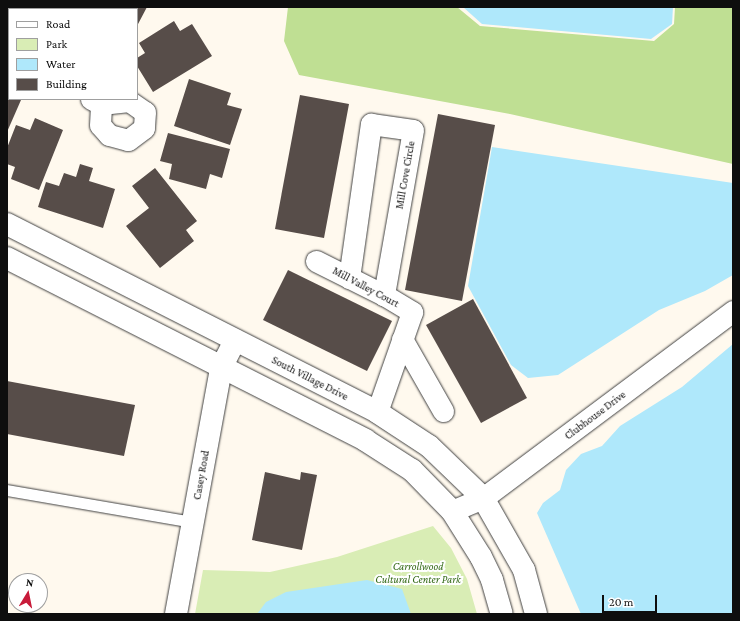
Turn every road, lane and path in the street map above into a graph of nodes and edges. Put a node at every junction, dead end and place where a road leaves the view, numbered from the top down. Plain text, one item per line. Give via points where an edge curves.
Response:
1 (7, 224) edge
2 (7, 258) edge
3 (316, 261) dead end
4 (350, 278) junction
5 (384, 295) junction
6 (733, 311) edge
7 (402, 339) junction
8 (235, 340) junction
9 (221, 368) junction
10 (443, 411) dead end
11 (377, 412) junction
12 (7, 490) edge
13 (483, 498) junction
14 (452, 511) junction
15 (192, 522) junction
16 (176, 614) edge
17 (502, 614) edge
18 (536, 614) edge

1 - 8 street, South Village Drive
2 - 9 street
3 - 4 street, Mill Valley Court
4 - 5 street, Mill Valley Court
4 - 5 street, Mill Cove Circle via 371,124 413,130
5 - 7 street, Mill Valley Court via 412,312
6 - 13 street, Clubhouse Drive
7 - 10 street
7 - 11 street, Mill Valley Court
8 - 9 street, Casey Road
8 - 11 street, South Village Drive
9 - 14 street via 365,440 412,470
9 - 15 street, Casey Road
11 - 13 street, South Village Drive via 429,446
12 - 15 lane
13 - 14 street, Clubhouse Drive
13 - 18 street, South Village Drive via 524,570
14 - 17 street via 481,557 492,580
15 - 16 street, Casey Road

